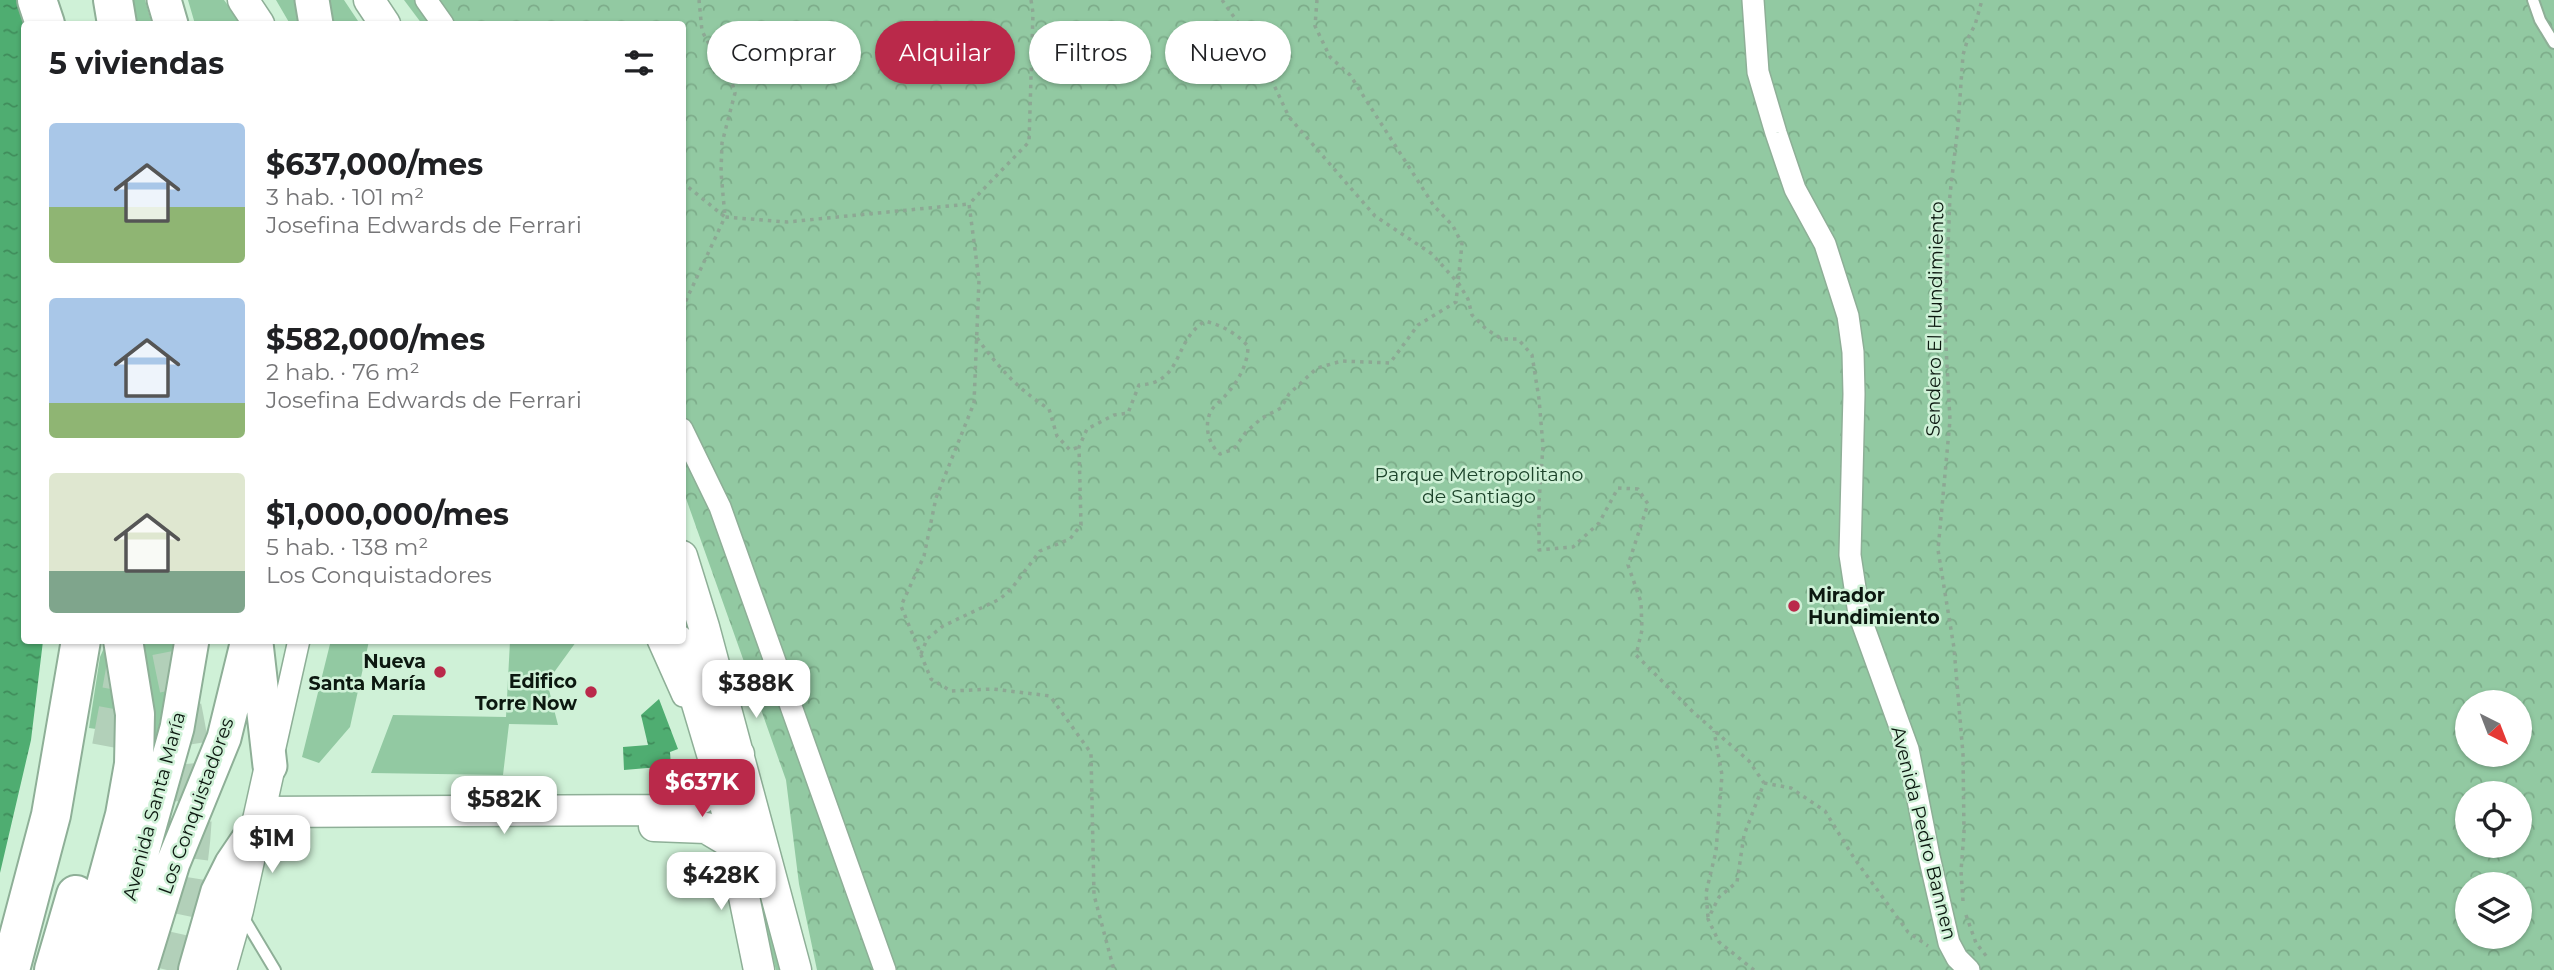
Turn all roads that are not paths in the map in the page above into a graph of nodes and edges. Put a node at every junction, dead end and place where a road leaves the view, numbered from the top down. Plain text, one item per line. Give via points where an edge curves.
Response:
1 (37, 0) edge
2 (54, 0) edge
3 (113, 0) edge
4 (164, 0) edge
5 (243, 0) edge
6 (312, 0) edge
7 (369, 0) edge
8 (426, 0) edge
9 (1752, 0) edge
10 (2533, 0) edge
11 (44, 21) edge
12 (59, 21) edge
13 (116, 21) edge
14 (171, 21) edge
15 (257, 21) edge
16 (316, 21) edge
17 (382, 21) edge
18 (441, 21) edge
19 (2554, 43) edge
20 (686, 437) edge
21 (686, 567) edge
22 (686, 620) edge
23 (80, 644) edge
24 (124, 644) edge
25 (191, 644) edge
26 (247, 644) edge
27 (256, 644) edge
28 (298, 644) edge
29 (660, 644) edge
30 (679, 644) edge
31 (723, 699) junction
32 (706, 736) junction
33 (111, 747) tunnel mouth
34 (739, 754) junction
35 (270, 766) junction
36 (721, 784) junction
37 (349, 812) junction
38 (258, 823) junction
39 (733, 844) junction
40 (238, 910) junction
41 (1971, 964) edge
42 (10, 970) edge
43 (54, 970) edge
44 (83, 970) edge
45 (108, 970) edge
46 (140, 970) edge
47 (198, 970) edge
48 (221, 970) edge
49 (275, 970) edge
50 (759, 970) edge
51 (796, 970) edge
52 (885, 970) edge

1 - 11 highway
2 - 12 highway
3 - 13 highway
4 - 14 main road
5 - 15 street
6 - 16 main road
7 - 17 street
8 - 18 street
9 - 41 street, Avenida Pedro Bannen via 1758,72 1776,133 1795,189 1825,244 1848,316 1854,394 1850,555 1859,614 1908,749 1949,943
10 - 19 lane
20 - 52 street via 720,507
21 - 31 street
22 - 31 street
23 - 42 highway via 51,815
24 - 44 highway via 135,714 134,764 125,815
25 - 45 main road, Avenida Santa María via 177,728
26 - 46 main road, Los Conquistadores via 224,738 173,863
27 - 35 main road
28 - 35 street
29 - 32 street
30 - 32 street
31 - 34 street
32 - 36 street
33 - 43 highway via 87,858
34 - 36 street
34 - 51 street
35 - 38 street
36 - 37 street via 696,803 666,810
36 - 39 street
37 - 38 street
37 - 39 street via 383,827 689,826 706,828
38 - 40 street
38 - 47 highway via 220,893
39 - 50 street
40 - 48 street
40 - 49 lane

